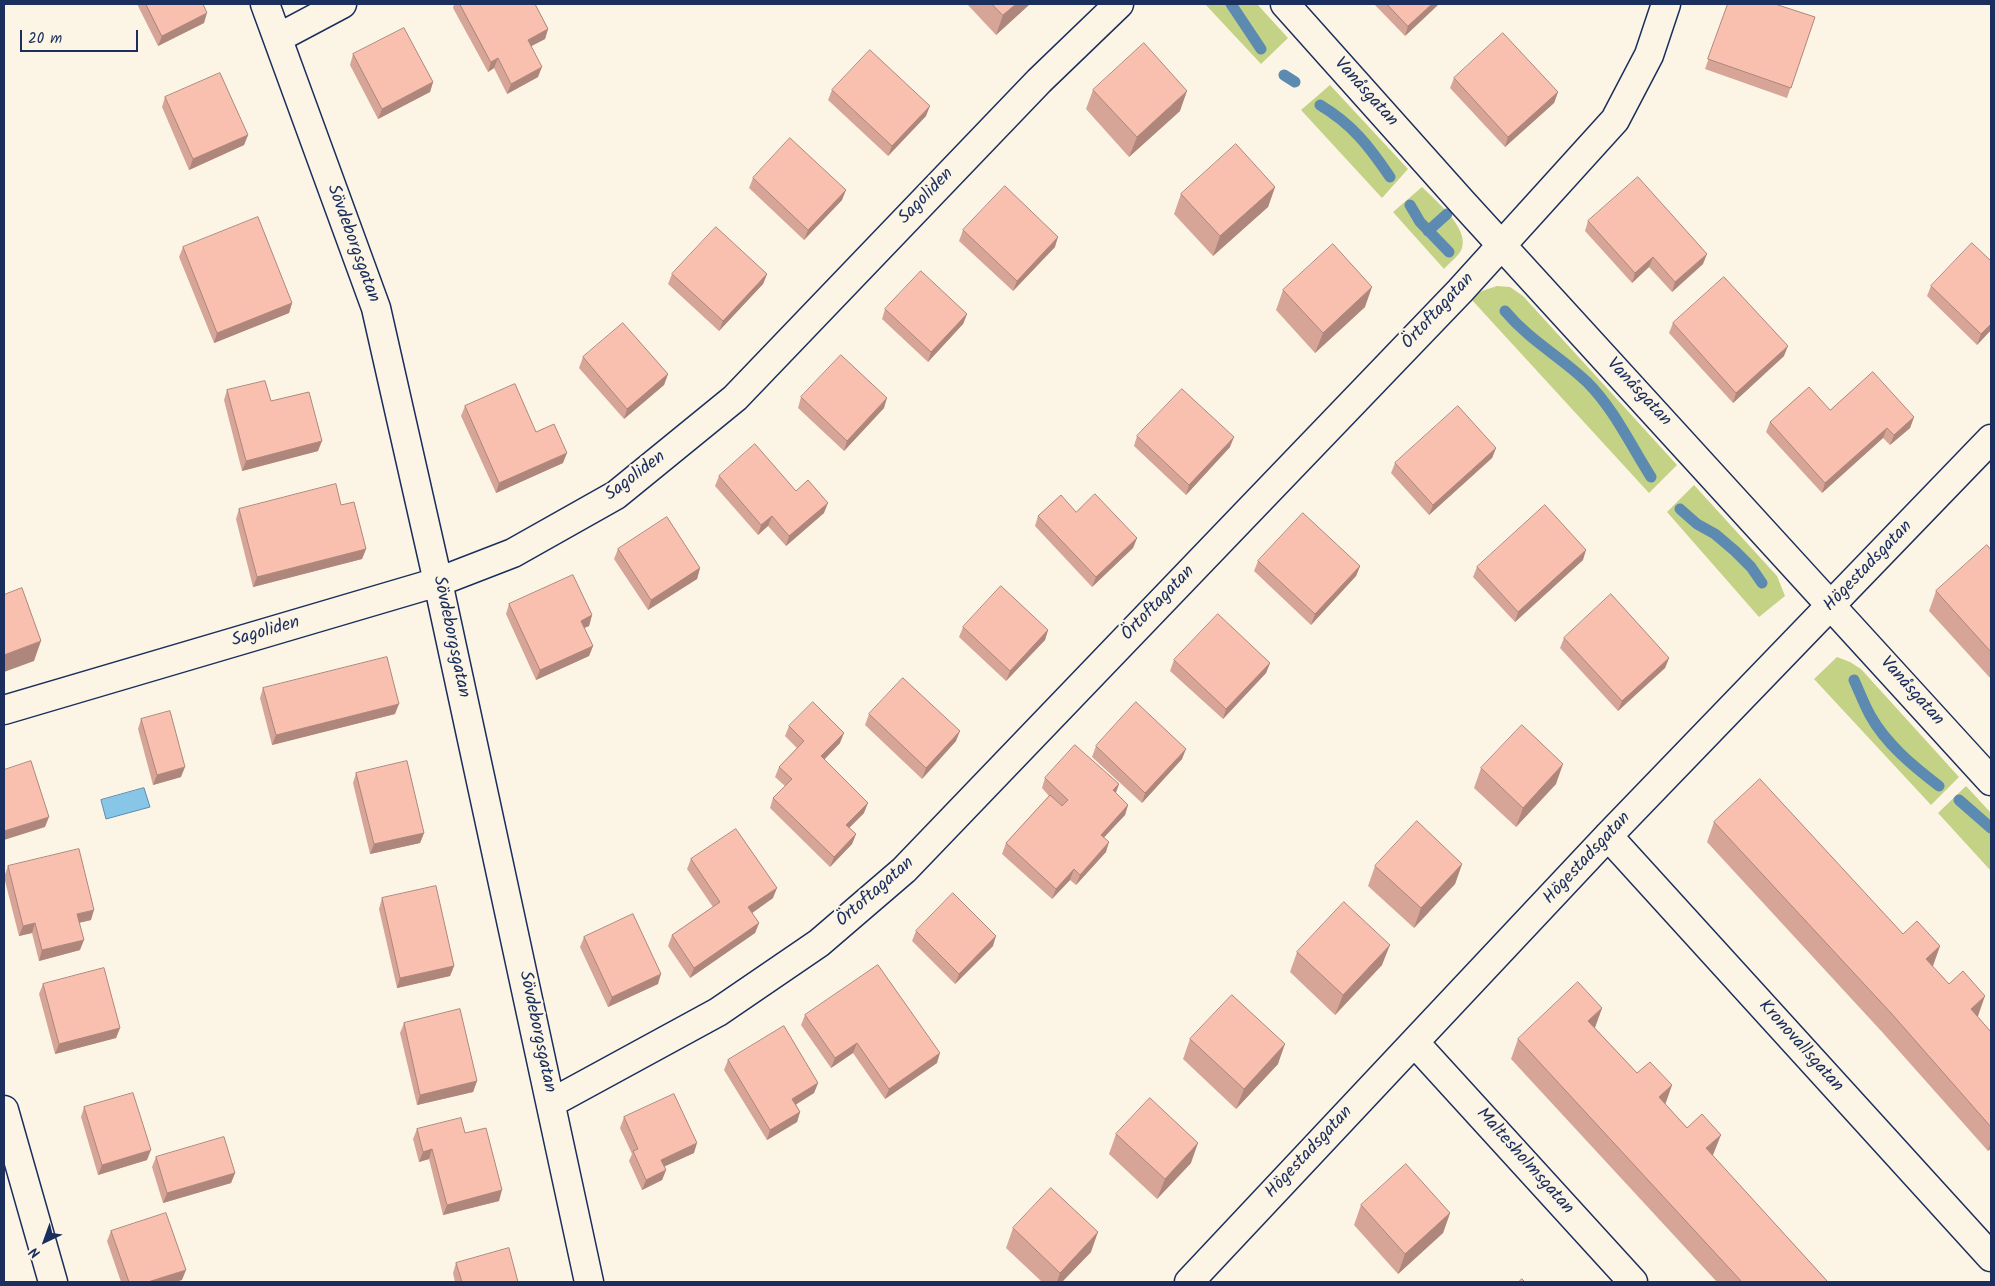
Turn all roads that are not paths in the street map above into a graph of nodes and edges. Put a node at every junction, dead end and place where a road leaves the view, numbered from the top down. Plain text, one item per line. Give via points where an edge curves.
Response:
1 (266, 4) edge
2 (342, 4) edge
3 (1120, 4) edge
4 (1285, 4) edge
5 (1666, 4) edge
6 (278, 38) junction
7 (1502, 244) junction
8 (1991, 439) edge
9 (438, 582) junction
10 (1832, 605) junction
11 (4, 710) edge
12 (1991, 781) edge
13 (1608, 836) junction
14 (1415, 1043) junction
15 (552, 1104) junction
16 (4, 1110) edge
17 (1991, 1257) edge
18 (53, 1282) edge
19 (588, 1282) edge
20 (1189, 1282) edge
21 (1633, 1282) edge

1 - 6 street, Sövdeborgsgatan
2 - 6 street
3 - 9 street, Sagoliden via 1040,81 735,398 616,495 513,553
4 - 7 street, Vanåsgatan
5 - 7 street, Örtoftagatan via 1649,55 1615,120
6 - 9 street, Sövdeborgsgatan via 376,308
7 - 10 street, Vanåsgatan
7 - 15 street, Örtoftagatan via 904,870 819,943 718,1012
8 - 10 street, Högestadsgatan
9 - 11 street, Sagoliden
9 - 15 street, Sövdeborgsgatan
10 - 12 street, Vanåsgatan
10 - 13 street, Högestadsgatan
13 - 14 street, Högestadsgatan
13 - 17 street, Kronovallsgatan
14 - 20 street, Högestadsgatan
14 - 21 street, Maltesholmsgatan
15 - 19 street, Sövdeborgsgatan
16 - 18 street

